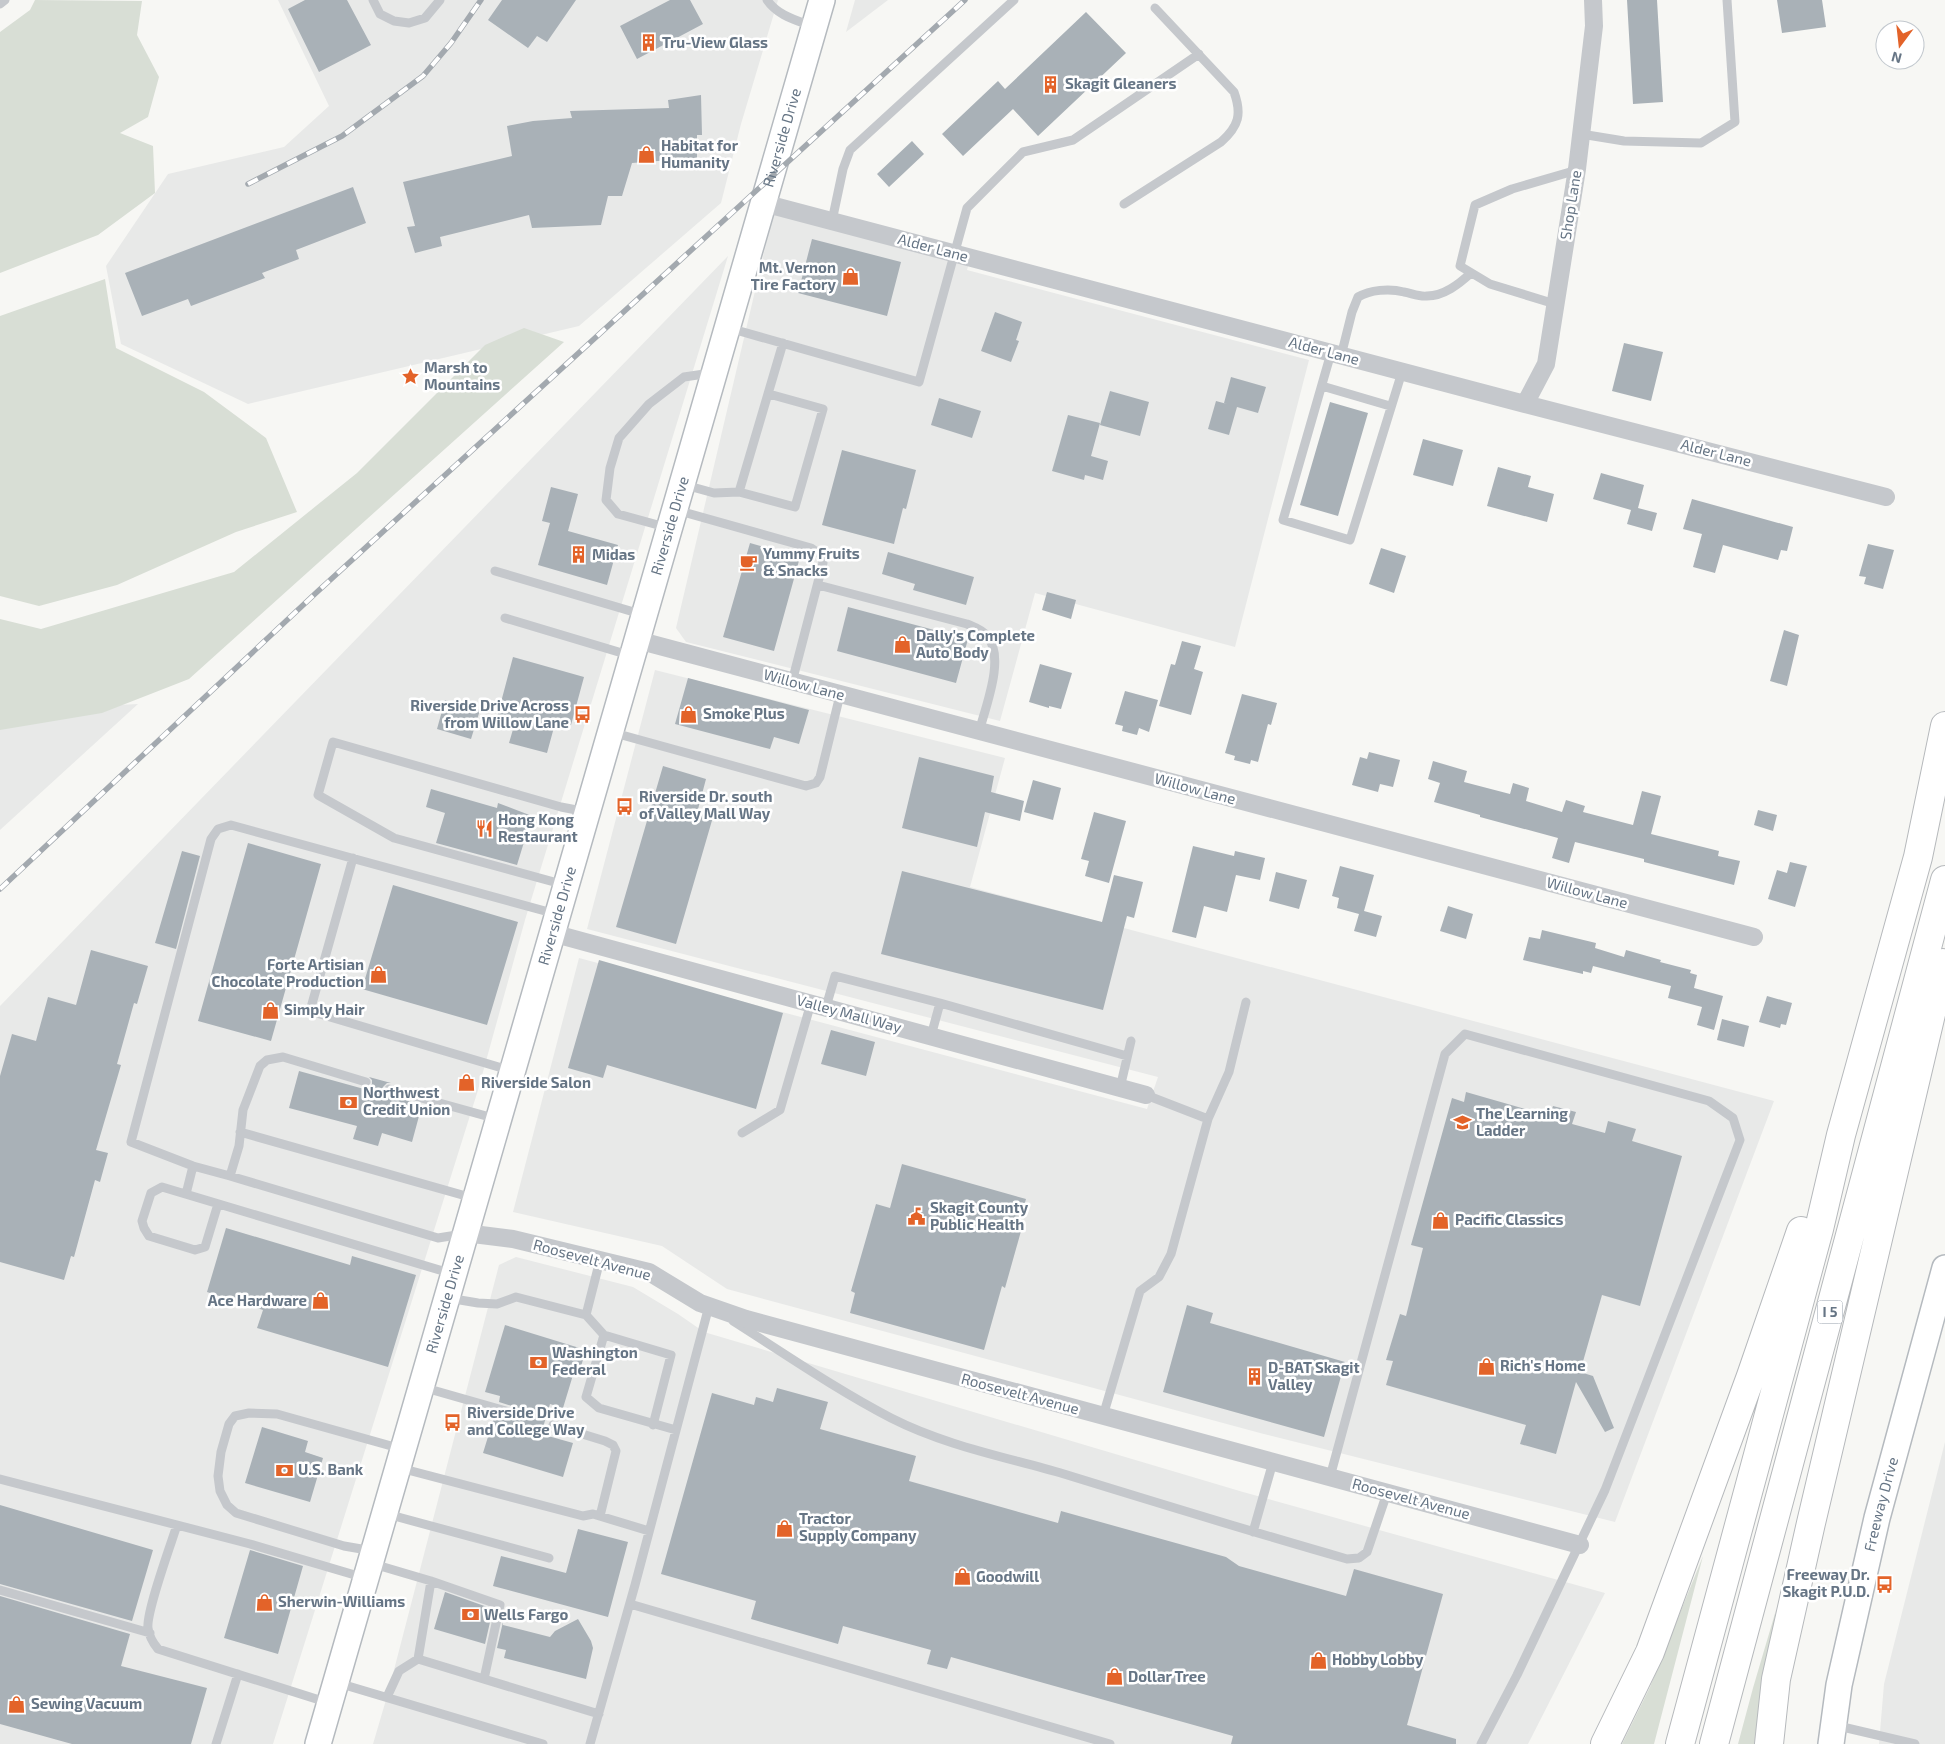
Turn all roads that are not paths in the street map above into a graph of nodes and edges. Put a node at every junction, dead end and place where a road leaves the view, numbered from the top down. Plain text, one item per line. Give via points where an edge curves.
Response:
1 (5, 0) edge
2 (373, 0) edge
3 (440, 0) edge
4 (767, 0) edge
5 (822, 0) edge
6 (1014, 0) edge
7 (1594, 0) edge
8 (1727, 0) edge
9 (0, 4) edge
10 (1155, 8) dead end
11 (814, 28) junction
12 (1199, 54) junction
13 (1582, 134) junction
14 (1577, 169) junction
15 (763, 203) junction
16 (1124, 204) dead end
17 (832, 221) junction
18 (955, 254) junction
19 (1471, 273) junction
20 (1555, 304) junction
21 (727, 328) junction
22 (783, 343) junction
23 (1336, 355) junction
24 (714, 372) junction
25 (1402, 372) junction
26 (1322, 386) junction
27 (769, 394) junction
28 (1525, 404) junction
29 (1390, 406) junction
30 (682, 484) junction
31 (740, 492) junction
32 (1886, 497) dead end
33 (672, 519) junction
34 (495, 571) dead end
35 (818, 585) junction
36 (644, 616) junction
37 (505, 618) dead end
38 (634, 648) junction
39 (792, 682) junction
40 (840, 695) junction
41 (1945, 726) edge
42 (610, 732) junction
43 (979, 732) junction
44 (587, 812) junction
45 (353, 858) junction
46 (1945, 880) edge
47 (566, 885) junction
48 (555, 923) junction
49 (1754, 937) dead end
50 (1945, 953) edge
51 (1246, 1002) dead end
52 (940, 1003) junction
53 (818, 1005) junction
54 (931, 1036) junction
55 (1131, 1041) dead end
56 (1127, 1056) junction
57 (512, 1071) junction
58 (366, 1082) dead end
59 (1120, 1088) junction
60 (389, 1089) dead end
61 (1146, 1095) joint
62 (498, 1120) junction
63 (1208, 1120) junction
64 (240, 1132) junction
65 (742, 1133) dead end
66 (1841, 1135) junction
67 (193, 1166) junction
68 (230, 1176) junction
69 (186, 1194) junction
70 (476, 1199) junction
71 (218, 1204) junction
72 (466, 1233) junction
73 (600, 1260) junction
74 (1945, 1268) edge
75 (450, 1286) junction
76 (709, 1306) junction
77 (586, 1315) junction
78 (604, 1335) junction
79 (421, 1387) junction
80 (513, 1414) dead end
81 (1103, 1416) junction
82 (553, 1425) dead end
83 (653, 1425) junction
84 (676, 1430) junction
85 (400, 1458) junction
86 (1273, 1462) junction
87 (1330, 1477) junction
88 (0, 1479) edge
89 (1387, 1492) junction
90 (384, 1513) junction
91 (600, 1516) junction
92 (177, 1525) junction
93 (649, 1531) junction
94 (1253, 1532) junction
95 (1580, 1545) junction
96 (549, 1558) dead end
97 (370, 1564) junction
98 (431, 1581) junction
99 (0, 1590) edge
100 (630, 1604) junction
101 (150, 1633) junction
102 (418, 1659) junction
103 (238, 1674) junction
104 (484, 1679) junction
105 (333, 1693) junction
106 (387, 1697) junction
107 (599, 1714) junction
108 (1832, 1734) edge
109 (216, 1744) edge
110 (318, 1744) edge
111 (543, 1744) edge
112 (590, 1744) edge
113 (1110, 1744) edge
114 (1481, 1744) edge
115 (1605, 1744) edge
116 (1680, 1744) edge
117 (1714, 1744) edge
118 (1769, 1744) edge
119 (1915, 1744) edge

1 - 9 lane
2 - 3 lane via 380,14 394,21 409,23 425,18
4 - 11 lane via 781,14
5 - 11 main road, Riverside Drive
6 - 17 lane via 850,150
7 - 13 street, Shop Lane
8 - 13 lane via 1735,122 1701,143 1624,141
10 - 12 lane
11 - 15 main road, Riverside Drive
12 - 16 lane via 1234,92 1239,105 1238,120 1232,132 1221,142
12 - 18 lane via 1073,140 1023,152 967,208
13 - 14 street, Shop Lane
14 - 19 lane via 1475,205 1460,266
14 - 20 street, Shop Lane
15 - 17 street, Alder Lane
15 - 21 main road, Riverside Drive
17 - 18 street, Alder Lane
18 - 22 lane via 919,382
18 - 23 street, Alder Lane
19 - 20 lane via 1490,284
19 - 23 lane via 1440,294 1368,292 1358,297
20 - 28 street, Shop Lane via 1546,364
21 - 22 lane
21 - 24 main road, Riverside Drive
22 - 27 lane
23 - 25 street, Alder Lane
23 - 26 lane
24 - 30 main road, Riverside Drive
24 - 33 lane via 684,377 649,404 619,438 610,468 606,500 618,514
25 - 28 street, Alder Lane
25 - 29 lane
26 - 29 lane
26 - 29 lane via 1283,520 1350,540
27 - 31 lane
27 - 31 lane via 823,409 795,507
28 - 32 street, Alder Lane
30 - 31 lane via 714,493
30 - 33 main road, Riverside Drive
33 - 35 lane via 817,551 824,558
33 - 36 main road, Riverside Drive
34 - 36 lane
35 - 39 lane
35 - 43 lane via 967,624 988,636 993,649 994,675
36 - 38 main road, Riverside Drive
37 - 38 lane
38 - 39 street, Willow Lane
38 - 42 main road, Riverside Drive
39 - 40 street, Willow Lane
40 - 42 lane via 820,777 816,783 806,786
40 - 43 street, Willow Lane
41 - 66 highway, I 5 via 1918,857
42 - 44 main road, Riverside Drive
43 - 49 street, Willow Lane
44 - 47 main road, Riverside Drive
44 - 47 lane via 333,742 318,795 394,838
45 - 48 lane
45 - 57 lane via 310,1011
45 - 67 lane via 231,825 218,828 211,838 132,1142
46 - 117 highway, I 5
47 - 48 main road, Riverside Drive
48 - 53 street, Valley Mall Way
48 - 57 main road, Riverside Drive
50 - 118 highway via 1776,1679
51 - 63 lane via 1229,1072
52 - 53 lane via 834,976
52 - 54 lane
52 - 56 lane
53 - 54 street, Valley Mall Way
53 - 65 lane via 780,1110
54 - 59 street, Valley Mall Way
55 - 56 lane
56 - 59 lane
57 - 62 main road, Riverside Drive
58 - 64 lane via 283,1058 266,1060 260,1066 243,1110
59 - 61 street, Valley Mall Way
60 - 62 lane
61 - 63 lane
62 - 70 main road, Riverside Drive
63 - 81 lane via 1170,1254 1159,1277 1140,1291
64 - 68 lane
64 - 70 lane
66 - 115 highway via 1806,1216 1650,1652
66 - 116 highway, I 5
67 - 68 lane
67 - 69 lane
68 - 72 lane via 438,1238
69 - 71 lane
69 - 71 lane via 162,1187 151,1193 142,1221 149,1236 195,1250 205,1247
70 - 72 main road, Riverside Drive
71 - 75 lane
72 - 73 street, Roosevelt Avenue via 513,1238
72 - 75 main road, Riverside Drive
73 - 76 street, Roosevelt Avenue via 650,1272
73 - 77 lane
74 - 108 main road, Freeway Drive via 1877,1518 1839,1685
75 - 77 lane via 478,1303 497,1304 516,1297
75 - 79 main road, Riverside Drive
76 - 81 street, Roosevelt Avenue via 746,1319
76 - 84 lane
76 - 94 lane via 892,1418 953,1444
77 - 78 lane
78 - 83 lane via 586,1397 599,1408
78 - 83 lane via 670,1355
79 - 80 lane
79 - 85 main road, Riverside Drive
81 - 86 street, Roosevelt Avenue
82 - 91 lane via 605,1441 616,1451
83 - 84 lane
84 - 93 lane
85 - 90 main road, Riverside Drive
85 - 91 lane via 583,1516
85 - 97 lane via 278,1414 249,1413 235,1416 229,1424 221,1452 220,1491 227,1505 236,1513 344,1546
86 - 87 street, Roosevelt Avenue
86 - 94 lane
87 - 89 street, Roosevelt Avenue
87 - 95 lane via 1445,1054 1465,1034 1709,1101 1734,1118 1740,1140 1609,1480
88 - 92 lane
89 - 94 lane via 1370,1546 1358,1558 1347,1559
89 - 95 street, Roosevelt Avenue
90 - 96 lane
90 - 97 main road, Riverside Drive
91 - 93 lane
92 - 97 lane
92 - 101 lane via 152,1608 148,1626
93 - 100 lane
95 - 114 lane
97 - 98 lane
97 - 105 main road, Riverside Drive
98 - 102 lane
98 - 104 lane via 500,1605
99 - 101 lane
100 - 107 lane
100 - 113 lane
101 - 103 lane via 158,1649
102 - 104 lane
102 - 106 lane via 399,1671
103 - 105 lane
103 - 109 lane
104 - 107 lane
105 - 106 lane
105 - 110 main road, Riverside Drive
106 - 111 lane
107 - 112 lane
108 - 119 lane

